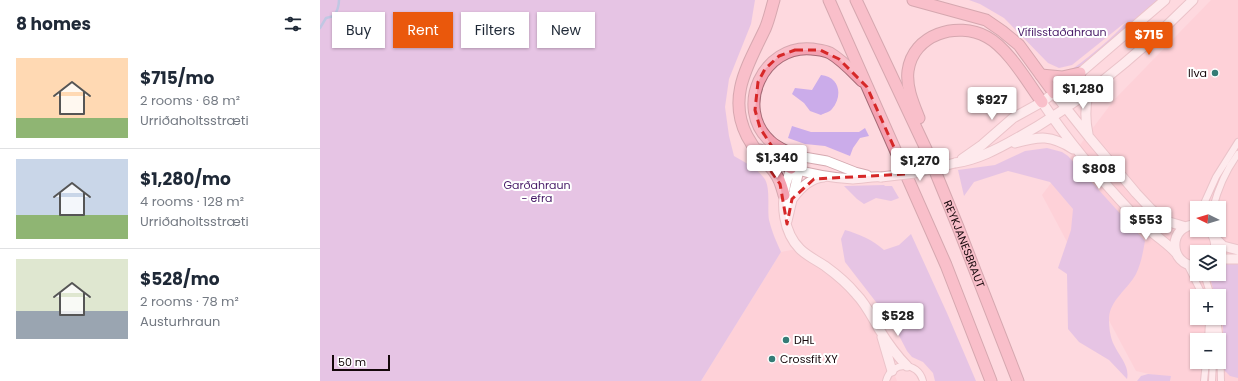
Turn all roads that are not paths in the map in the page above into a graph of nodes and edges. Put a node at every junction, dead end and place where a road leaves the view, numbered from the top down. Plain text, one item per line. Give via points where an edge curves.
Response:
1 (774, 0) edge
2 (829, 0) edge
3 (856, 0) edge
4 (913, 0) edge
5 (1165, 0) edge
6 (1193, 0) edge
7 (1080, 73) junction
8 (1041, 75) junction
9 (868, 87) junction
10 (1054, 93) junction
11 (1088, 94) junction
12 (1042, 102) junction
13 (1066, 109) junction
14 (1053, 118) junction
15 (1089, 137) junction
16 (1238, 142) edge
17 (754, 147) junction
18 (999, 148) junction
19 (1080, 153) junction
20 (1238, 154) edge
21 (796, 162) junction
22 (955, 163) junction
23 (832, 176) junction
24 (878, 177) junction
25 (788, 197) junction
26 (1205, 201) edge
27 (1215, 201) edge
28 (1190, 224) edge
29 (1190, 226) edge
30 (958, 227) junction
31 (1215, 237) edge
32 (1238, 250) edge
33 (1176, 253) junction
34 (1226, 259) edge
35 (1238, 259) edge
36 (1187, 264) junction
37 (1190, 265) edge
38 (1200, 289) edge
39 (1218, 325) edge
40 (880, 330) junction
41 (907, 366) junction
42 (1205, 369) edge
43 (1213, 369) edge
44 (892, 370) junction
45 (886, 381) edge
46 (923, 381) edge
47 (991, 381) edge
48 (1018, 381) edge
49 (1204, 381) edge
50 (1212, 381) edge
51 (1221, 381) edge

1 - 17 highway via 739,94 741,121
2 - 9 highway
3 - 30 highway, REYKJANESBRAUT via 926,149
4 - 8 highway via 986,20 1019,45
5 - 7 street
6 - 11 street
7 - 8 highway via 1062,77
7 - 10 street
8 - 10 highway
9 - 21 highway via 839,59 820,50 795,50 773,60 758,82 754,97 755,110 760,128 765,135
9 - 47 highway via 946,265
10 - 12 street
10 - 13 street
11 - 13 street
11 - 15 street via 1085,120
12 - 14 street
12 - 22 street via 1013,118 982,145
12 - 30 highway via 1004,51 984,36 967,31 940,32 918,49 908,71 912,102 952,200
13 - 14 street
13 - 15 street
14 - 18 street
14 - 19 street
15 - 28 street via 1136,194 1158,216 1166,221
16 - 26 street via 1216,177
17 - 21 highway via 772,158
17 - 25 highway via 777,176
18 - 19 street via 1028,140 1050,139
18 - 22 street
19 - 33 street via 1133,213
20 - 27 street via 1227,172
21 - 23 street
21 - 24 street via 827,162
21 - 25 street
22 - 24 street, bridge via 915,173
23 - 24 street via 854,179
23 - 25 street via 808,182
25 - 40 street via 783,207 791,237 800,248 835,273 857,294
29 - 33 street via 1177,235
30 - 48 highway, REYKJANESBRAUT
31 - 32 street via 1223,246
33 - 36 street
34 - 35 street
36 - 37 street
36 - 38 street
39 - 51 street
40 - 41 street
40 - 44 street
41 - 44 street
41 - 46 street via 916,370
42 - 49 street
43 - 50 street
44 - 45 street

